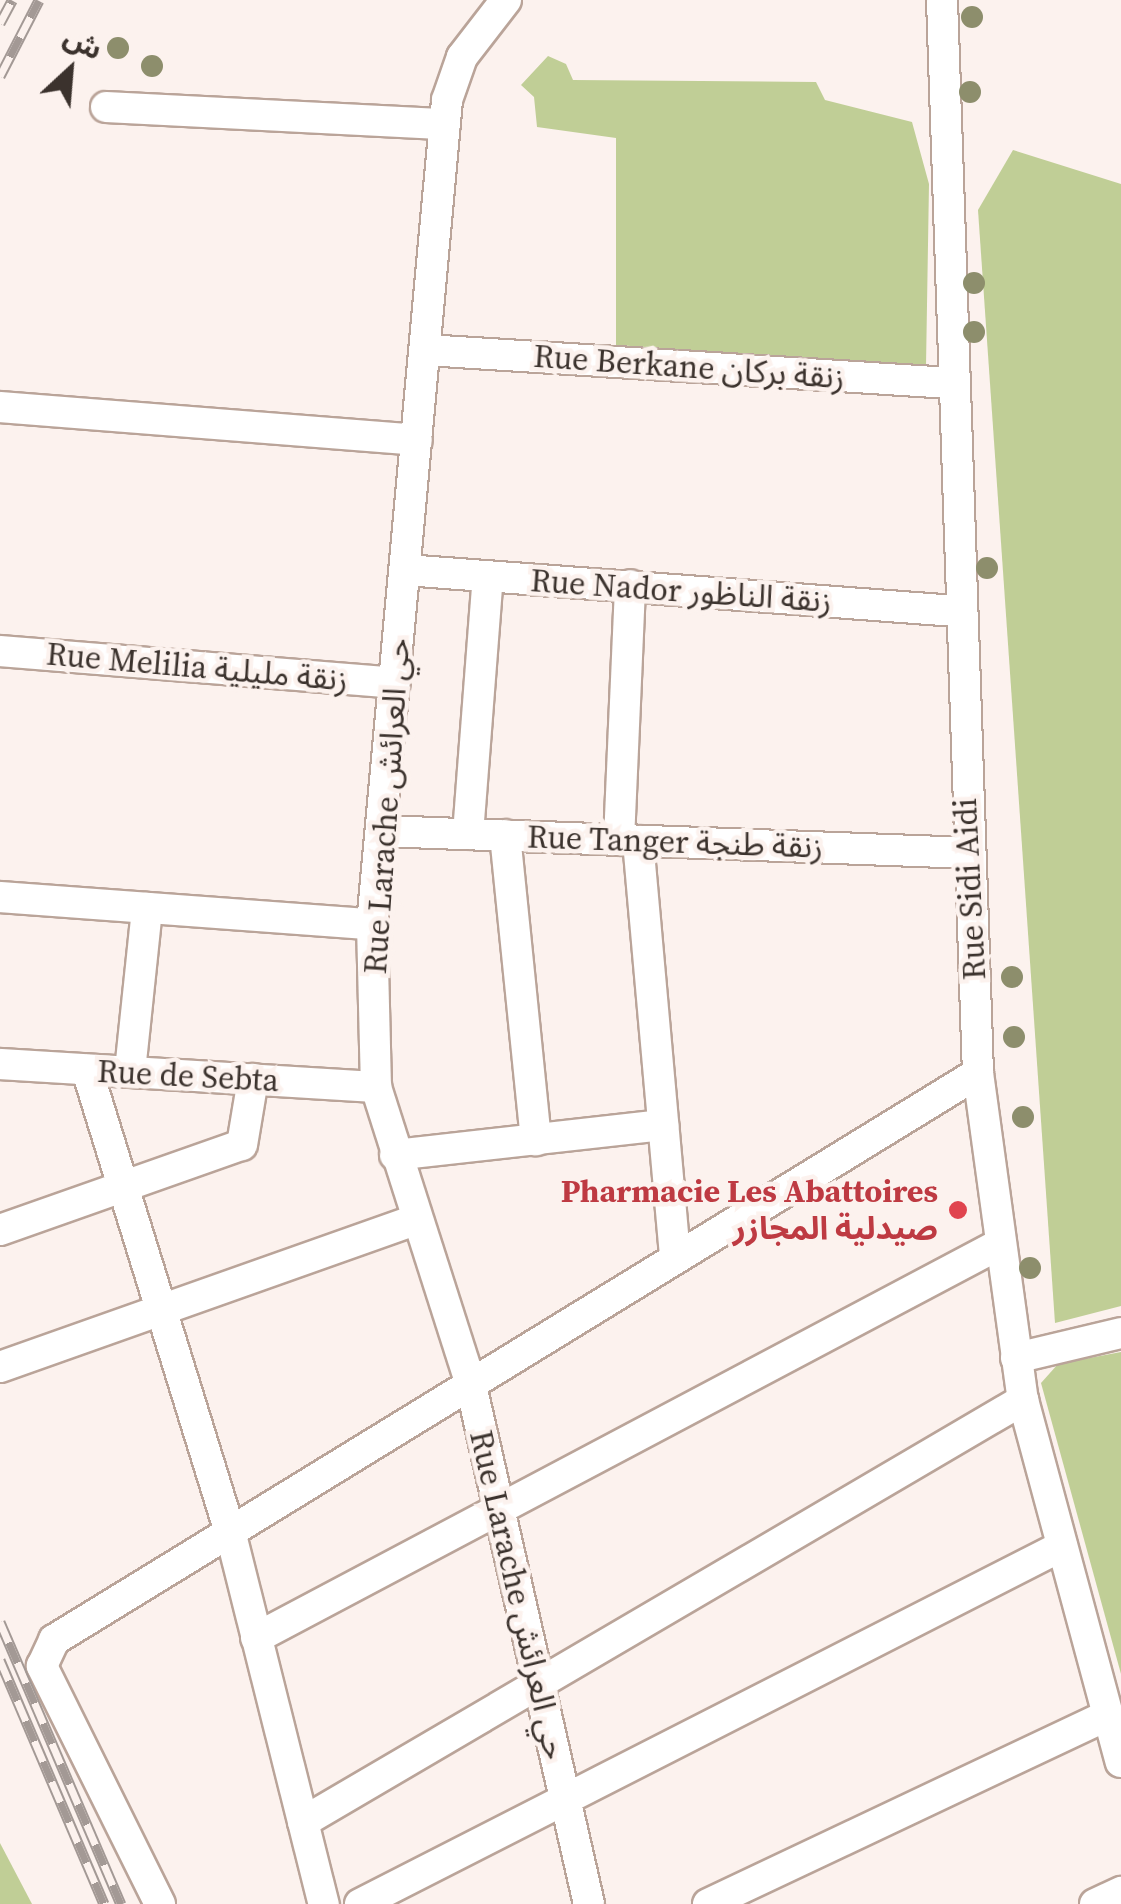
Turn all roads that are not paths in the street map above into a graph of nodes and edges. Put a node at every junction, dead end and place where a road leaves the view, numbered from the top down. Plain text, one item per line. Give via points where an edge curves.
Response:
1 (506, 0) edge
2 (942, 0) edge
3 (106, 107) dead end
4 (445, 124) junction
5 (426, 350) junction
6 (952, 383) junction
7 (0, 407) edge
8 (417, 440) junction
9 (406, 570) junction
10 (488, 577) junction
11 (630, 585) junction
12 (956, 611) junction
13 (0, 650) edge
14 (395, 684) junction
15 (381, 831) junction
16 (468, 834) junction
17 (506, 835) junction
18 (628, 841) junction
19 (969, 853) junction
20 (0, 896) edge
21 (147, 908) junction
22 (372, 924) junction
23 (0, 1064) edge
24 (87, 1070) junction
25 (130, 1071) junction
26 (978, 1073) junction
27 (253, 1079) junction
28 (376, 1087) junction
29 (663, 1125) junction
30 (536, 1140) junction
31 (395, 1154) junction
32 (126, 1186) junction
33 (415, 1220) junction
34 (0, 1230) edge
35 (998, 1244) junction
36 (675, 1255) junction
37 (164, 1308) junction
38 (1121, 1332) edge
39 (1016, 1358) junction
40 (0, 1367) edge
41 (470, 1381) junction
42 (1024, 1400) junction
43 (499, 1512) junction
44 (231, 1535) junction
45 (1062, 1546) junction
46 (256, 1638) junction
47 (538, 1681) junction
48 (1106, 1716) junction
49 (1121, 1762) edge
50 (566, 1804) junction
51 (303, 1822) junction
52 (1121, 1892) edge
53 (160, 1904) edge
54 (324, 1904) edge
55 (360, 1904) edge
56 (588, 1904) edge
57 (708, 1904) edge
58 (1094, 1904) edge

1 - 4 street, Rue Larache حي العرائش via 462,57
2 - 6 street, Rue Sidi Aidi
3 - 4 street
4 - 5 street, Rue Larache حي العرائش
5 - 6 street, Rue Berkane زنقة بركان
5 - 8 street, Rue Larache حي العرائش
6 - 12 street, Rue Sidi Aidi
7 - 8 street
8 - 9 street, Rue Larache حي العرائش
9 - 10 street, Rue Nador زنقة الناظور
9 - 14 street, Rue Larache حي العرائش
10 - 11 street, Rue Nador زنقة الناظور
10 - 16 street
11 - 12 street, Rue Nador زنقة الناظور
11 - 18 street
12 - 19 street, Rue Sidi Aidi
13 - 14 street, Rue Melilia زنقة مليلية
14 - 15 street, Rue Larache حي العرائش
15 - 16 street, Rue Tanger زنقة طنجة
15 - 22 street, Rue Larache حي العرائش
16 - 17 street, Rue Tanger زنقة طنجة
17 - 18 street, Rue Tanger زنقة طنجة
17 - 30 street
18 - 19 street, Rue Tanger زنقة طنجة
18 - 29 street
19 - 26 street, Rue Sidi Aidi
20 - 21 street
21 - 22 street
21 - 25 street
22 - 28 street, Rue Larache حي العرائش
23 - 24 street, Rue de Sebta
24 - 25 street, Rue de Sebta
24 - 32 street
25 - 27 street, Rue de Sebta
26 - 35 street, Rue Sidi Aidi
26 - 36 street
27 - 28 street, Rue de Sebta
27 - 32 street via 242,1146
28 - 31 street, Rue Larache حي العرائش
29 - 30 street
29 - 36 street
30 - 31 street
31 - 33 street, Rue Larache حي العرائش
32 - 34 street
32 - 37 street
33 - 37 street
33 - 41 street, Rue Larache حي العرائش
35 - 39 street, Rue Sidi Aidi
35 - 43 street
36 - 41 street
37 - 40 street
37 - 44 street
38 - 39 street
39 - 42 street, Rue Sidi Aidi
41 - 43 street, Rue Larache حي العرائش
41 - 44 street
42 - 45 street, Rue Sidi Aidi
42 - 47 street
43 - 46 street
43 - 47 street, Rue Larache حي العرائش
44 - 46 street
44 - 53 street via 54,1640 42,1657
45 - 48 street, Rue Sidi Aidi
45 - 50 street
46 - 51 street
47 - 50 street, Rue Larache حي العرائش
47 - 51 street
48 - 49 street, Rue Sidi Aidi
48 - 57 street
50 - 55 street
50 - 56 street, Rue Larache حي العرائش
51 - 54 street
52 - 58 street

